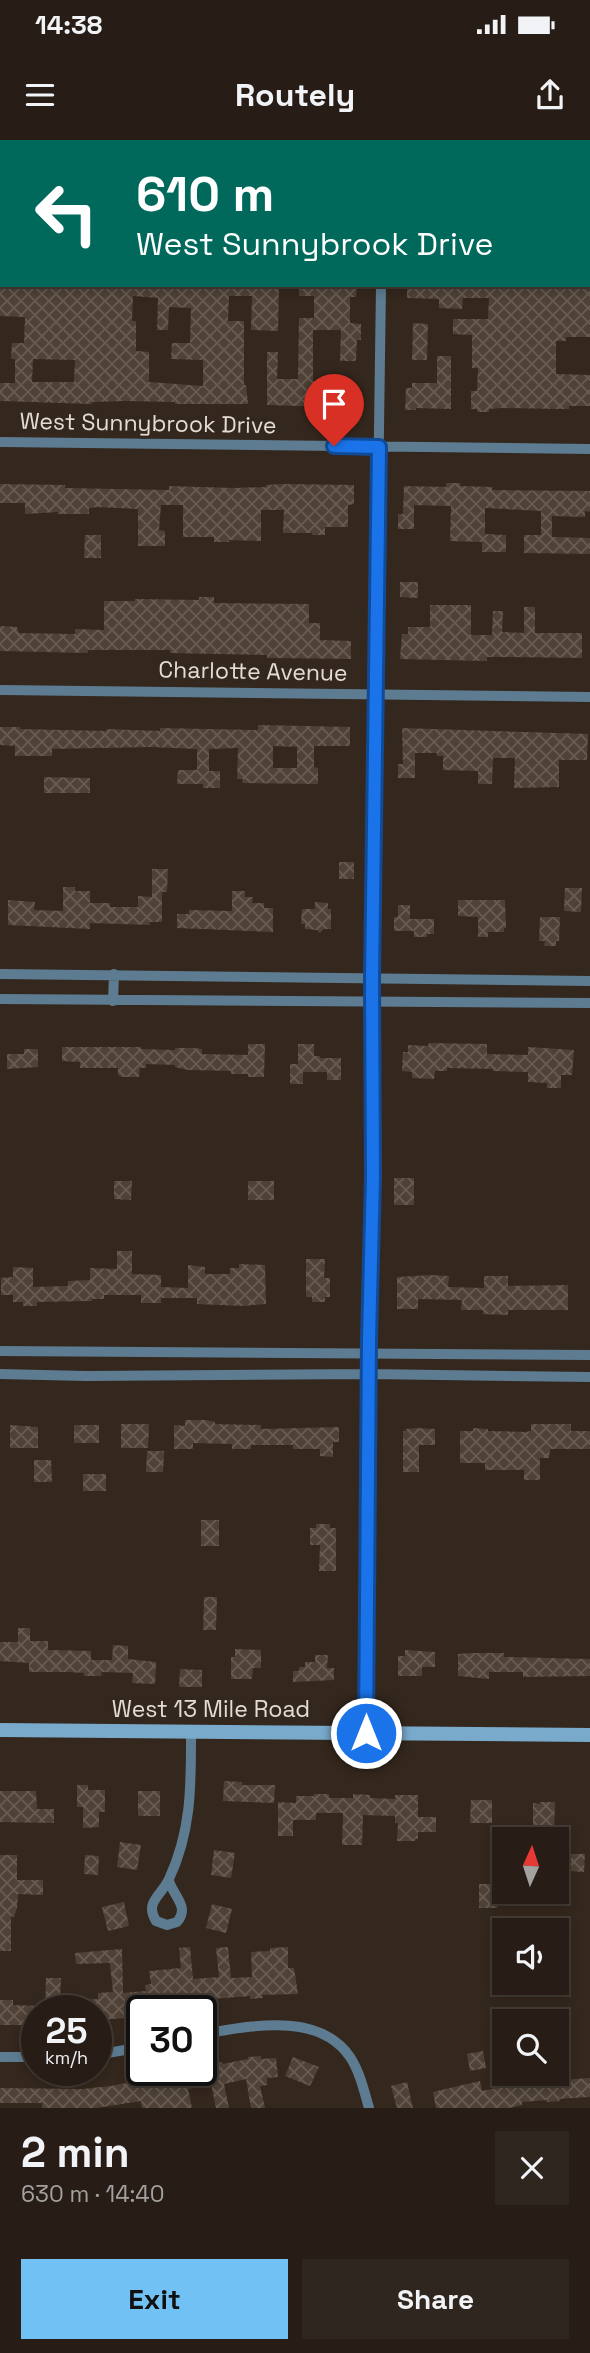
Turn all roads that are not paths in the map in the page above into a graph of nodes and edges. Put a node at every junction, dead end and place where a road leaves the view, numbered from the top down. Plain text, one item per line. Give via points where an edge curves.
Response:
1 (382, 287) edge
2 (0, 442) edge
3 (379, 447) junction
4 (590, 449) edge
5 (0, 690) edge
6 (375, 694) junction
7 (590, 697) edge
8 (0, 974) edge
9 (114, 974) junction
10 (372, 980) junction
11 (590, 981) edge
12 (0, 999) edge
13 (113, 1000) junction
14 (371, 1001) junction
15 (590, 1003) edge
16 (0, 1351) edge
17 (86, 1353) junction
18 (369, 1353) junction
19 (590, 1355) edge
20 (0, 1374) edge
21 (369, 1374) junction
22 (86, 1376) junction
23 (590, 1377) edge
24 (0, 1730) edge
25 (191, 1731) junction
26 (366, 1733) junction
27 (590, 1735) edge
28 (169, 1881) dead end
29 (217, 2032) edge
30 (0, 2057) edge
31 (21, 2057) edge
32 (369, 2108) edge

1 - 3 street
2 - 3 street, West Sunnybrook Drive
3 - 4 street, West Sunnybrook Drive
3 - 6 street
5 - 6 street, Charlotte Avenue
6 - 7 street, Charlotte Avenue
6 - 10 street
8 - 9 street
9 - 10 street
9 - 13 street
10 - 11 street
10 - 14 street
12 - 13 street
13 - 14 street
14 - 15 street
14 - 18 street
16 - 17 street
17 - 18 street
17 - 22 street
18 - 19 street
18 - 21 street
20 - 22 street
21 - 22 street
21 - 23 street
21 - 26 street
24 - 25 main road, West 13 Mile Road
25 - 26 main road, West 13 Mile Road
25 - 28 street via 190,1810
26 - 27 main road, West 13 Mile Road
29 - 32 street via 279,2025 318,2032 350,2057
30 - 31 street

